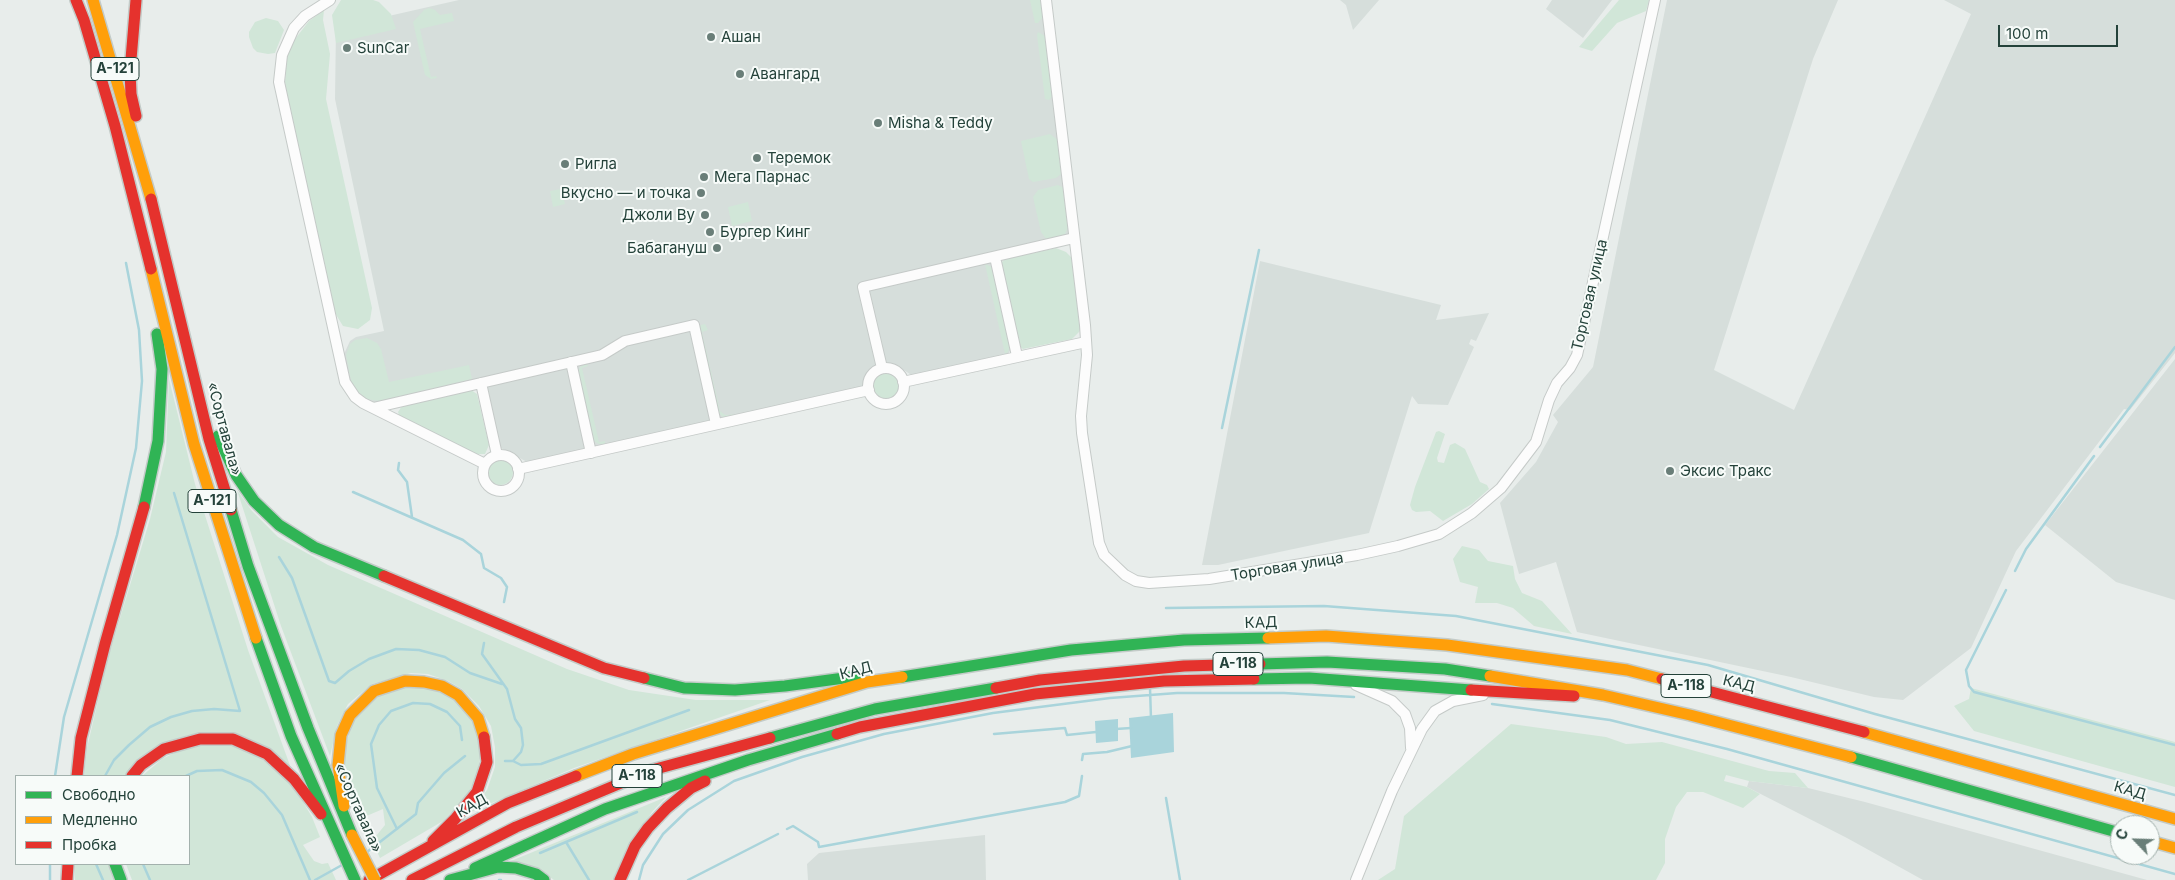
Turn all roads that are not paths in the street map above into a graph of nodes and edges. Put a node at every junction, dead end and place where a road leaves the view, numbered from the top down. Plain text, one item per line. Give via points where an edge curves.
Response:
1 (76, 0) edge
2 (93, 0) edge
3 (136, 0) edge
4 (330, 0) edge
5 (1046, 0) edge
6 (1655, 0) edge
7 (135, 139) junction
8 (1074, 238) junction
9 (995, 257) junction
10 (149, 261) junction
11 (1086, 342) junction
12 (1017, 356) junction
13 (571, 362) junction
14 (882, 368) junction
15 (904, 382) junction
16 (481, 383) junction
17 (869, 390) junction
18 (200, 399) junction
19 (373, 408) junction
20 (716, 424) junction
21 (591, 453) junction
22 (497, 455) junction
23 (485, 464) junction
24 (518, 469) junction
25 (910, 674) junction
26 (1347, 680) junction
27 (1496, 692) junction
28 (1603, 695) junction
29 (1411, 749) junction
30 (748, 760) junction
31 (77, 775) edge
32 (133, 775) edge
33 (2175, 819) edge
34 (345, 820) junction
35 (2110, 830) edge
36 (334, 831) junction
37 (2160, 844) edge
38 (2175, 848) edge
39 (422, 850) junction
40 (68, 865) edge
41 (115, 865) edge
42 (67, 880) edge
43 (121, 880) edge
44 (356, 880) edge
45 (369, 880) edge
46 (374, 880) edge
47 (412, 880) edge
48 (449, 880) edge
49 (544, 880) edge
50 (620, 880) edge
51 (1356, 880) edge

1 - 10 main road, «Сортавала» / А-121 via 115,126
2 - 7 main road, «Сортавала» / А-121
3 - 7 main road via 130,71 137,119
4 - 19 street via 305,16 294,28 282,54 279,82 345,382 355,397
5 - 8 street
6 - 11 street, Торговая улица via 1577,355 1549,400 1536,442 1501,488 1472,513 1439,534 1357,555 1209,579 1162,583 1136,581 1104,555 1099,543 1082,432
7 - 18 main road, «Сортавала» / А-121
8 - 9 street
8 - 11 street
9 - 12 street
9 - 14 street via 863,287
10 - 31 main road via 162,369 158,441 143,514 84,728
10 - 36 main road, «Сортавала» / А-121 via 194,444 233,570 291,736
11 - 12 street
12 - 15 street
13 - 16 street
13 - 20 street via 607,354 625,341 694,325
13 - 21 street
14 - 15 street via 898,372
14 - 17 street via 869,379
15 - 17 street via 900,398 890,403 874,400
16 - 19 street
16 - 22 street
17 - 20 street
18 - 25 main road via 236,475 254,501 278,525 314,547 604,668 684,688 735,690 865,675
18 - 34 main road, «Сортавала» / А-121 via 248,566
19 - 23 street
20 - 21 street
21 - 24 street
22 - 23 street
22 - 24 street via 513,459
23 - 24 street via 485,482 501,491 508,490 517,481
25 - 33 main road, КАД / А-118 via 1071,650 1184,640 1326,636 1447,644 1627,670 1836,724
25 - 39 main road, КАД / А-118 via 868,682 632,754 508,804
26 - 27 main road
26 - 29 street via 1392,701 1405,714 1410,728
26 - 30 main road via 1164,682 1035,694 860,727
27 - 28 main road
27 - 29 street via 1453,701 1435,711
28 - 35 main road, А-118 via 1823,749
28 - 47 main road, А-118 via 1445,668 1327,662 1184,666 1040,680 875,709 652,770 516,827
29 - 51 street
30 - 48 main road via 605,809
30 - 50 main road via 691,788 666,808 635,846
32 - 36 main road via 164,749 200,738 233,739 267,754 294,779
34 - 39 main road via 338,765 341,735 350,715 374,691 389,685 405,681 442,686 458,695 478,718 486,742 487,762 477,792 455,819
34 - 46 main road, «Сортавала» / А-121, bridge
36 - 44 main road, «Сортавала» / А-121
37 - 38 main road
39 - 45 main road, КАД / А-118
40 - 42 main road
41 - 43 main road
48 - 49 main road via 498,867 516,868

